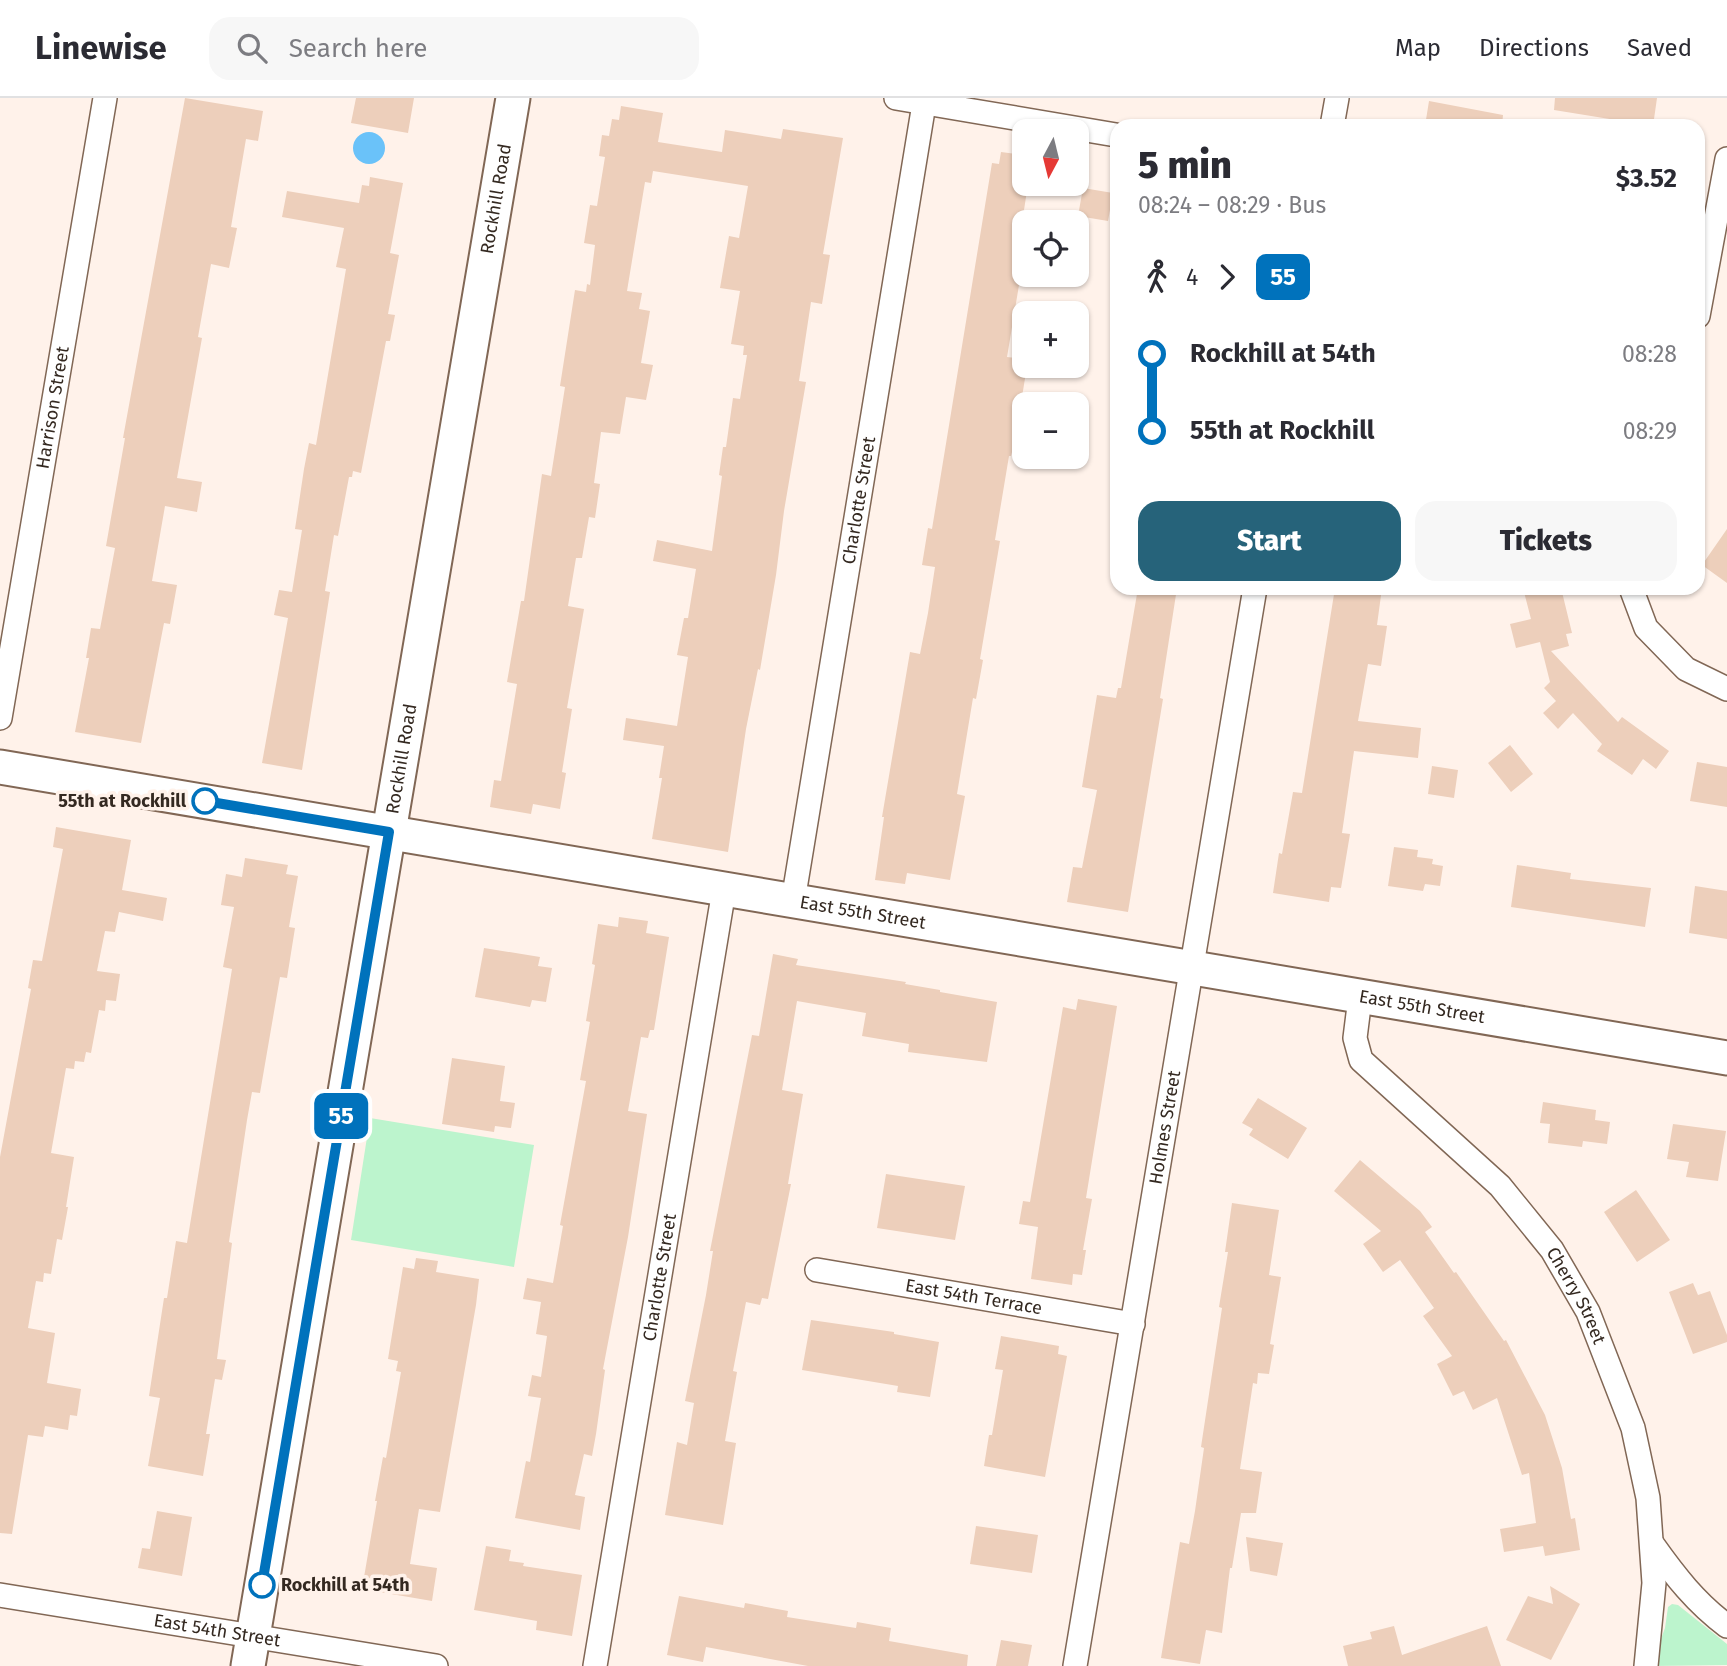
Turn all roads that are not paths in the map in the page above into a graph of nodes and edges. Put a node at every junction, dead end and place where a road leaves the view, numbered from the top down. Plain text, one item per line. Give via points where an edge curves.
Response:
1 (105, 98) edge
2 (513, 98) edge
3 (896, 98) edge
4 (1337, 98) edge
5 (925, 100) edge
6 (1333, 119) edge
7 (1110, 134) edge
8 (1727, 159) edge
9 (1713, 235) edge
10 (1705, 278) edge
11 (1254, 595) edge
12 (1634, 595) edge
13 (1727, 689) edge
14 (0, 718) edge
15 (0, 767) edge
16 (389, 832) junction
17 (724, 890) junction
18 (793, 901) junction
19 (1192, 969) junction
20 (1360, 998) junction
21 (1727, 1058) edge
22 (817, 1270) dead end
23 (1133, 1324) junction
24 (1653, 1545) junction
25 (0, 1595) edge
26 (1727, 1626) edge
27 (250, 1651) edge
28 (436, 1666) edge
29 (595, 1666) edge
30 (1075, 1666) edge
31 (1646, 1666) edge

1 - 14 street, Harrison Street
2 - 16 main road, Rockhill Road
3 - 5 street
4 - 6 street
5 - 7 street
5 - 18 street, Charlotte Street
8 - 9 street
9 - 10 street
11 - 19 street, Holmes Street
12 - 13 street via 1646,628 1686,670
15 - 16 main road, East 55th Street
16 - 17 main road, East 55th Street
16 - 27 main road, Rockhill Road
17 - 18 main road, East 55th Street
17 - 29 street, Charlotte Street
18 - 19 main road, East 55th Street
19 - 20 main road, East 55th Street
19 - 23 street, Holmes Street
20 - 21 main road, East 55th Street
20 - 24 street, Cherry Street via 1355,1038 1361,1060 1500,1186 1552,1250 1588,1312 1633,1428
22 - 23 street, East 54th Terrace
23 - 30 street, Holmes Street
24 - 26 street via 1678,1581
24 - 31 street, Cherry Street
25 - 27 street, East 54th Street
27 - 28 street, East 54th Street

